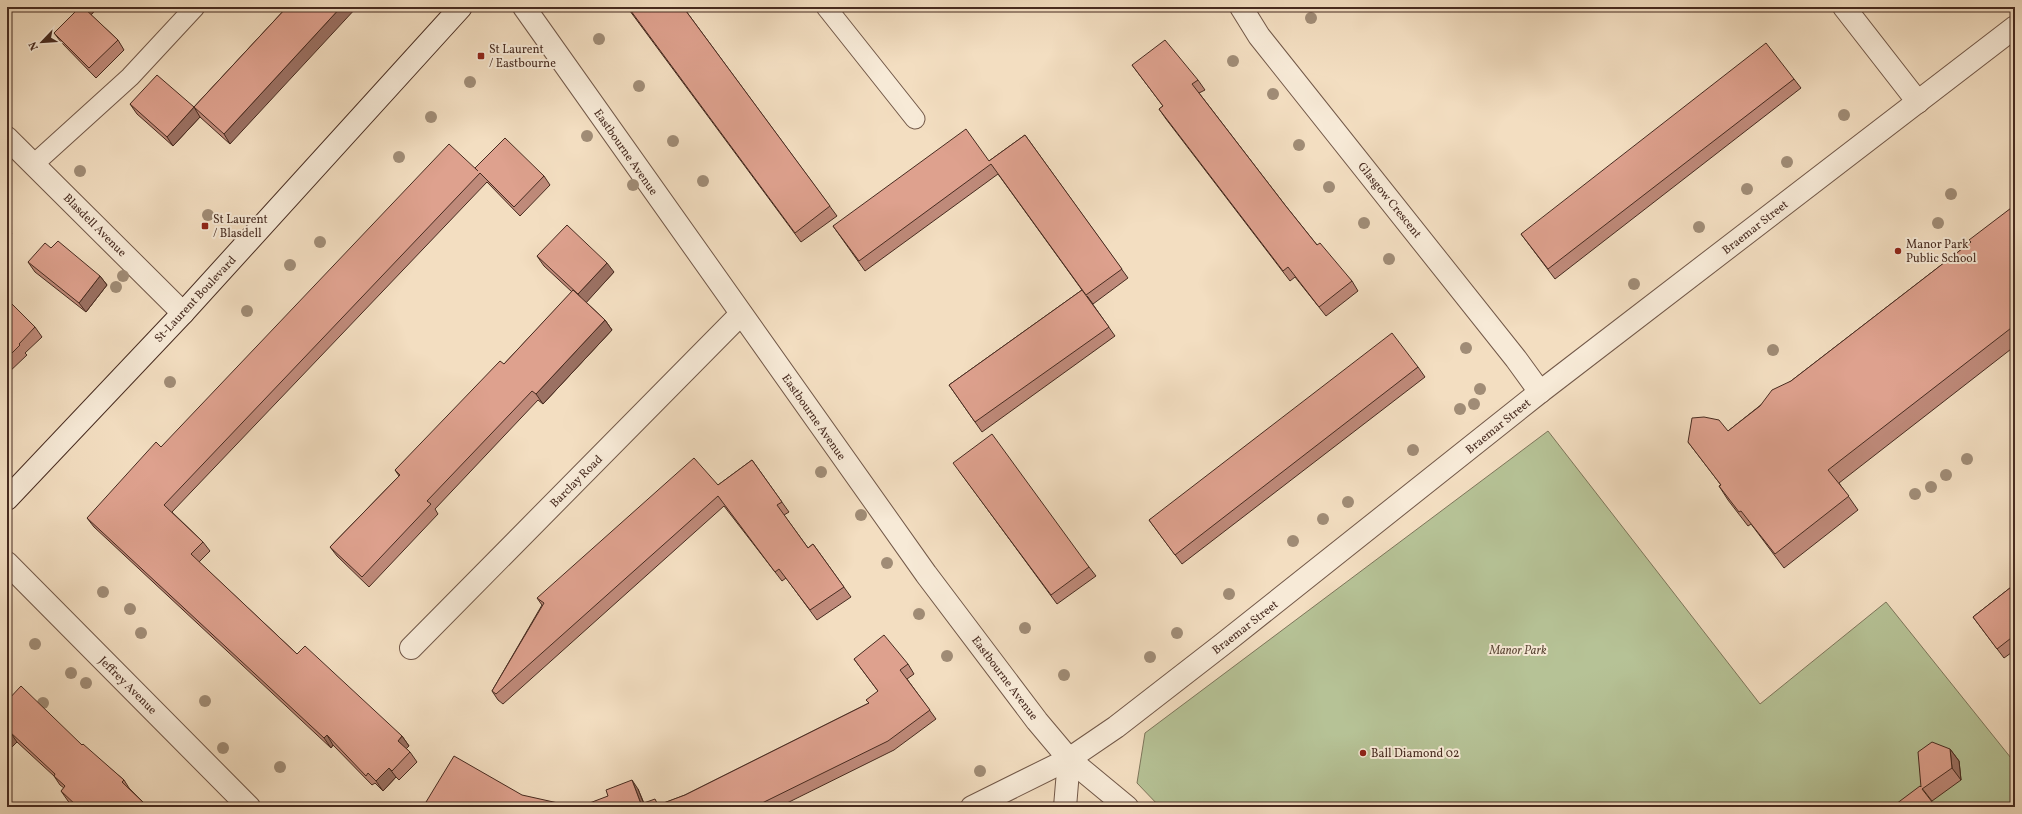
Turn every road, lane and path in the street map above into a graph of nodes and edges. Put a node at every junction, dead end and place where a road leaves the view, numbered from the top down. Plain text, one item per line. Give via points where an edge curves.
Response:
1 (195, 7) edge
2 (461, 7) edge
3 (524, 7) edge
4 (826, 7) edge
5 (1241, 7) edge
6 (1844, 7) edge
7 (2015, 27) edge
8 (1918, 102) junction
9 (915, 119) dead end
10 (7, 138) edge
11 (34, 164) junction
12 (183, 313) junction
13 (741, 314) junction
14 (1540, 392) junction
15 (7, 499) edge
16 (7, 563) edge
17 (411, 648) dead end
18 (1069, 759) junction
19 (248, 807) edge
20 (972, 807) edge
21 (1064, 807) edge
22 (1127, 807) edge

1 - 11 lane via 130,77
2 - 12 street, St-Laurent Boulevard
3 - 13 street, Eastbourne Avenue
4 - 9 lane
5 - 14 street, Glasgow Crescent via 1259,36 1511,352
6 - 8 street
7 - 8 street, Braemar Street
8 - 14 street, Braemar Street
10 - 11 street, Blasdell Avenue
11 - 12 street, Blasdell Avenue
12 - 15 street, St-Laurent Boulevard
13 - 17 street, Barclay Road
13 - 18 street, Eastbourne Avenue via 926,574 1037,721
14 - 18 street, Braemar Street via 1224,644 1116,727
16 - 19 street, Jeffrey Avenue
18 - 20 street, Braemar Street
18 - 21 street
18 - 22 street, Eastbourne Avenue

